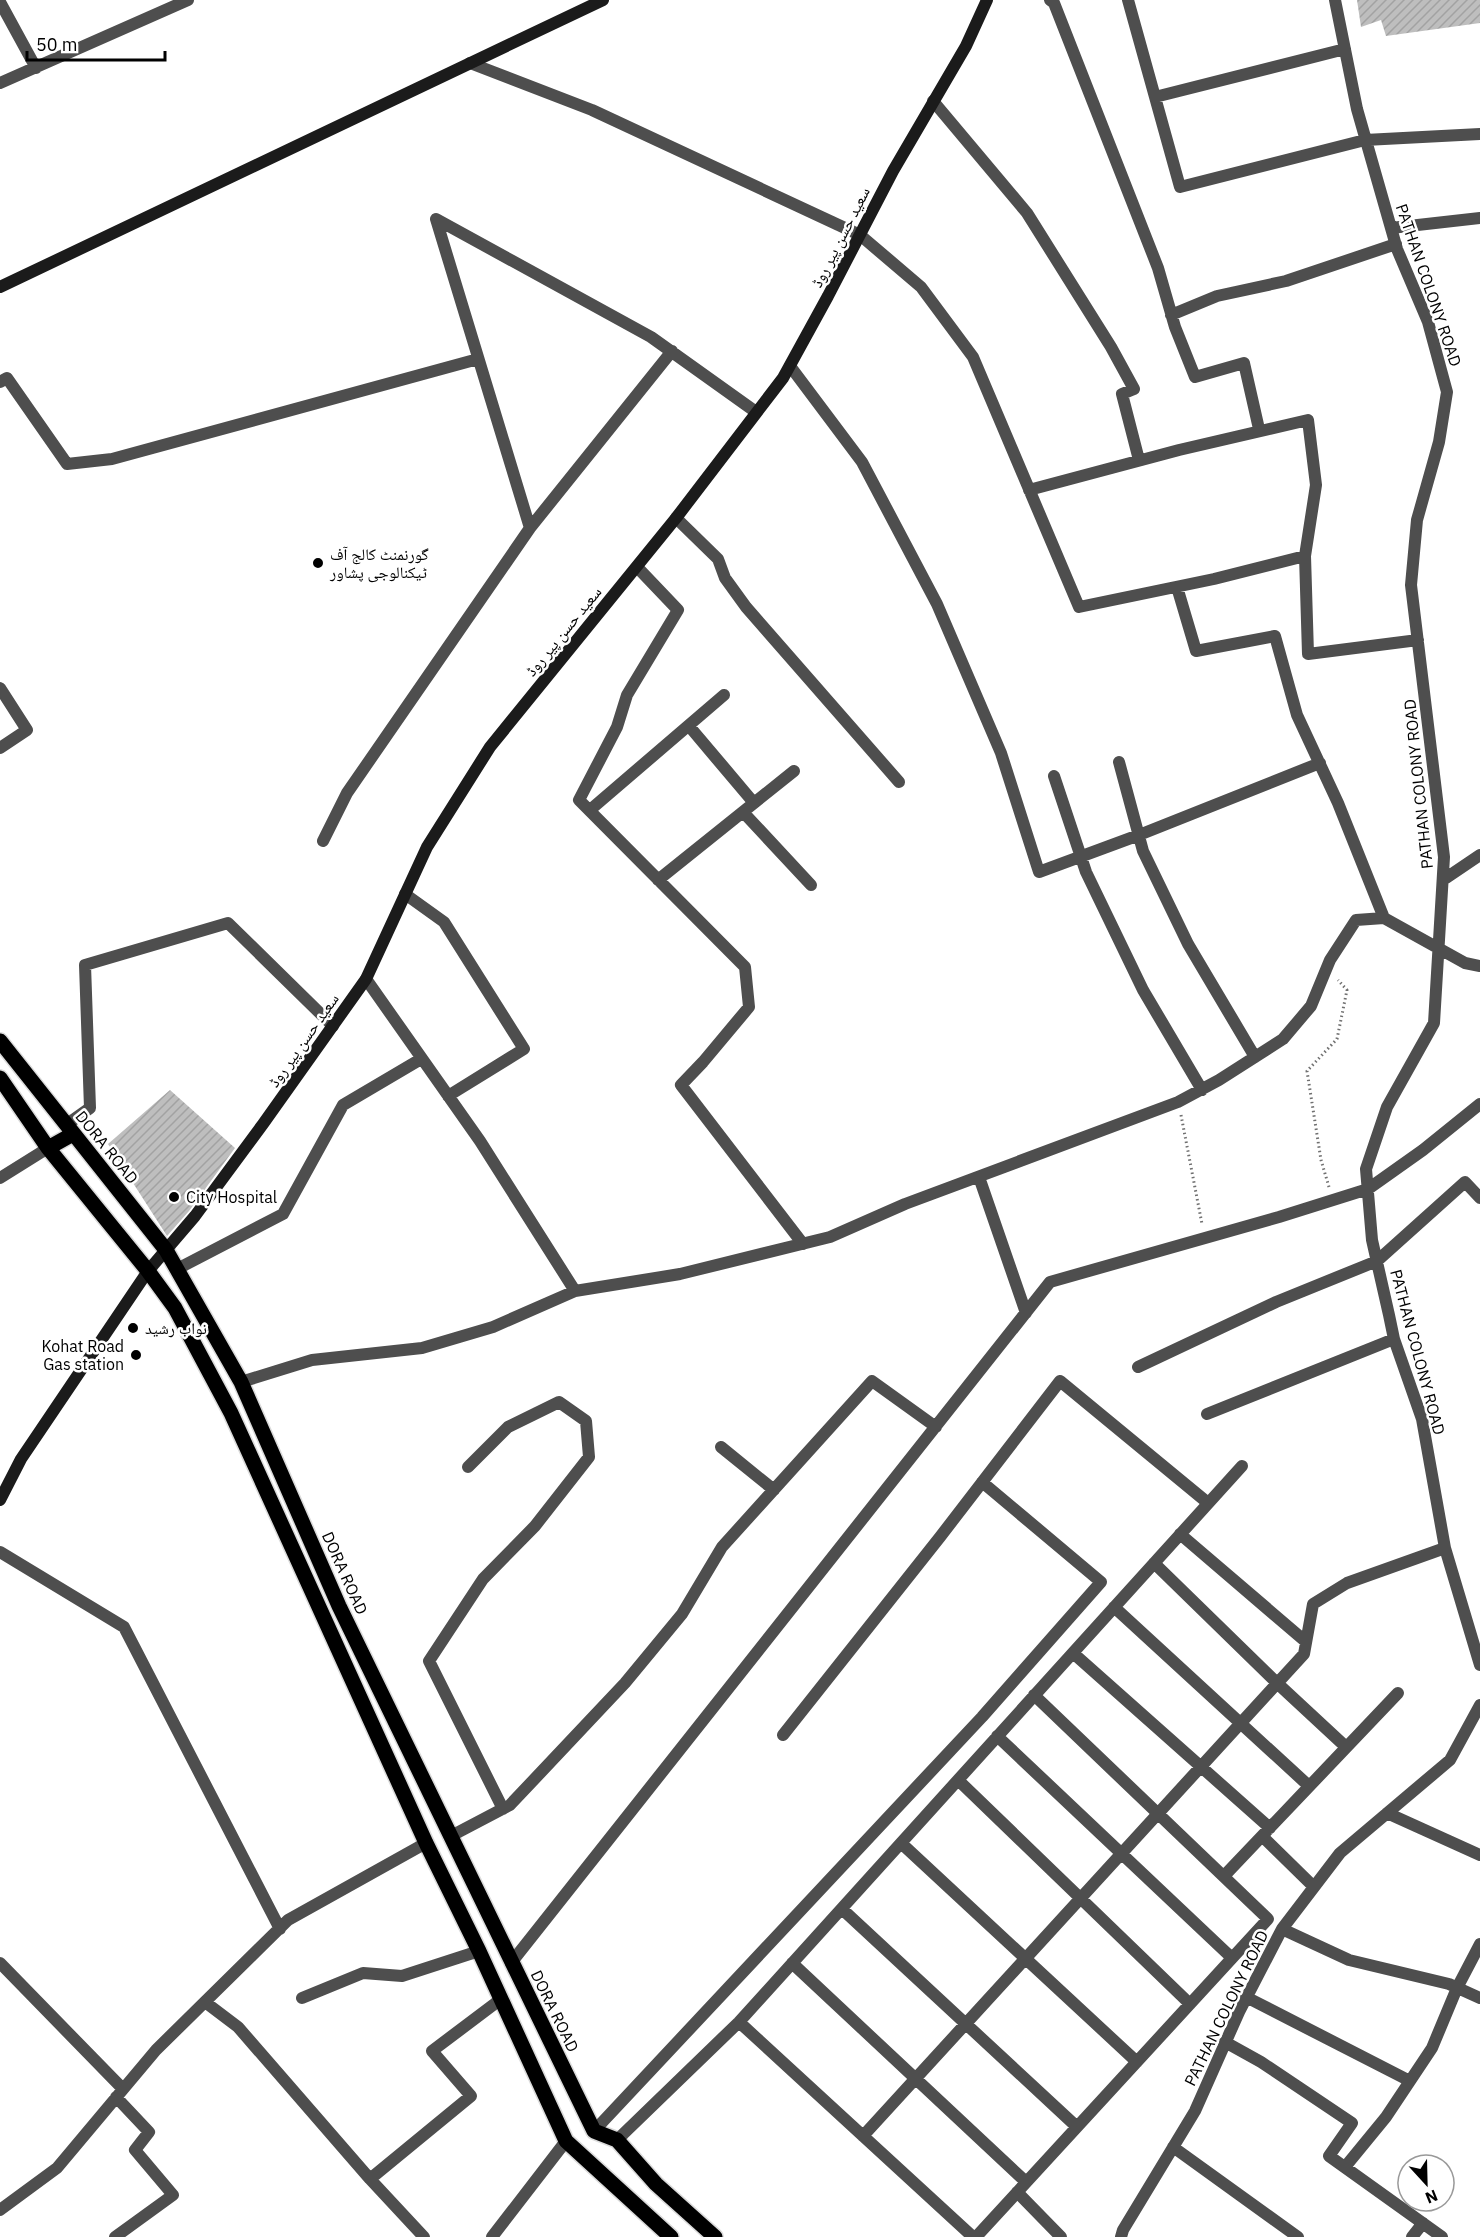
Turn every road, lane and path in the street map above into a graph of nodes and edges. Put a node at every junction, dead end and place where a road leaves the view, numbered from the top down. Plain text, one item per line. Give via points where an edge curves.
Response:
1 (188, 0) edge
2 (603, 0) edge
3 (987, 0) edge
4 (1050, 0) edge
5 (1128, 0) edge
6 (1335, 0) edge
7 (0, 2) edge
8 (1345, 49) junction
9 (470, 63) junction
10 (36, 68) junction
11 (0, 83) edge
12 (1155, 97) junction
13 (933, 101) junction
14 (1480, 134) edge
15 (1365, 140) junction
16 (1480, 218) edge
17 (1391, 228) junction
18 (860, 235) junction
19 (1396, 244) junction
20 (0, 286) edge
21 (1172, 315) junction
22 (672, 351) junction
23 (478, 359) junction
24 (790, 366) junction
25 (0, 382) edge
26 (756, 412) junction
27 (1259, 429) junction
28 (1139, 460) junction
29 (1029, 490) junction
30 (676, 518) junction
31 (530, 528) junction
32 (1305, 556) junction
33 (637, 567) junction
34 (1177, 586) junction
35 (1418, 640) junction
36 (0, 688) edge
37 (724, 695) dead end
38 (689, 726) junction
39 (0, 748) edge
40 (1119, 762) dead end
41 (1320, 763) junction
42 (794, 771) dead end
43 (1054, 776) dead end
44 (899, 782) dead end
45 (754, 803) junction
46 (590, 810) junction
47 (743, 812) junction
48 (1139, 836) junction
49 (323, 841) dead end
50 (1480, 855) edge
51 (1081, 856) junction
52 (658, 880) junction
53 (1443, 880) junction
54 (811, 885) dead end
55 (405, 894) junction
56 (1384, 918) junction
57 (1439, 948) junction
58 (1480, 966) edge
59 (1327, 968) junction
60 (366, 979) junction
61 (333, 1026) junction
62 (0, 1041) edge
63 (1255, 1057) junction
64 (421, 1059) junction
65 (0, 1078) edge
66 (1202, 1090) junction
67 (448, 1096) junction
68 (1178, 1102) junction
69 (1480, 1104) edge
70 (70, 1130) junction
71 (48, 1148) junction
72 (979, 1177) junction
73 (0, 1178) edge
74 (1368, 1189) junction
75 (1480, 1198) edge
76 (1333, 1200) junction
77 (1205, 1238) junction
78 (804, 1244) junction
79 (166, 1250) junction
80 (1377, 1261) junction
81 (177, 1269) junction
82 (148, 1271) junction
83 (575, 1291) junction
84 (1026, 1313) junction
85 (1394, 1339) junction
86 (1138, 1367) dead end
87 (241, 1382) junction
88 (1207, 1414) dead end
89 (936, 1427) junction
90 (721, 1447) dead end
91 (1242, 1466) dead end
92 (468, 1467) dead end
93 (982, 1482) junction
94 (774, 1490) junction
95 (1, 1495) edge
96 (1208, 1503) junction
97 (1180, 1534) junction
98 (1445, 1548) junction
99 (0, 1552) edge
100 (1154, 1563) junction
101 (1114, 1607) junction
102 (1305, 1641) junction
103 (1478, 1648) edge
104 (1073, 1653) junction
105 (1480, 1665) edge
106 (1277, 1683) junction
107 (1398, 1693) dead end
108 (1034, 1695) junction
109 (1480, 1705) edge
110 (1240, 1723) junction
111 (783, 1735) dead end
112 (998, 1736) junction
113 (1346, 1747) junction
114 (1201, 1767) junction
115 (958, 1780) junction
116 (1309, 1786) junction
117 (503, 1809) junction
118 (1387, 1813) junction
119 (1158, 1814) junction
120 (1266, 1832) junction
121 (451, 1836) junction
122 (426, 1843) junction
123 (901, 1843) junction
124 (1121, 1854) junction
125 (1480, 1855) edge
126 (1224, 1876) junction
127 (1314, 1887) junction
128 (1081, 1898) junction
129 (842, 1909) junction
130 (280, 1929) junction
131 (1282, 1929) junction
132 (1480, 1944) edge
133 (479, 1951) junction
134 (1026, 1958) junction
135 (1232, 1958) junction
136 (0, 1963) edge
137 (511, 1963) junction
138 (792, 1963) junction
139 (1457, 1988) junction
140 (1246, 1997) junction
141 (302, 1998) dead end
142 (1480, 1998) edge
143 (501, 1999) junction
144 (205, 2002) junction
145 (1190, 2004) junction
146 (739, 2022) junction
147 (965, 2025) junction
148 (1225, 2042) junction
149 (1137, 2062) junction
150 (915, 2080) junction
151 (1410, 2081) junction
152 (120, 2093) junction
153 (1077, 2127) junction
154 (594, 2131) junction
155 (863, 2136) junction
156 (617, 2140) junction
157 (566, 2141) junction
158 (1173, 2146) junction
159 (1345, 2167) junction
160 (370, 2180) junction
161 (1026, 2182) junction
162 (1017, 2192) junction
163 (0, 2210) edge
164 (1423, 2223) junction
165 (969, 2235) edge
166 (1125, 2235) edge
167 (115, 2237) edge
168 (424, 2237) edge
169 (492, 2237) edge
170 (671, 2237) edge
171 (715, 2237) edge
172 (1061, 2237) edge
173 (1298, 2237) edge
174 (1412, 2237) edge
175 (1442, 2237) edge

1 - 10 street
2 - 9 street
3 - 13 street, سعید حسن پیر روڈ via 966,46
4 - 21 street via 1158,268
5 - 12 street
6 - 8 street, PATHAN COLONY ROAD
7 - 10 street
8 - 12 street
8 - 15 street, PATHAN COLONY ROAD
9 - 18 street via 592,110
9 - 20 street
10 - 11 street
12 - 15 street via 1180,187
13 - 18 street, سعید حسن پیر روڈ
13 - 28 street via 1026,213 1111,347 1134,389 1122,394
14 - 15 street
15 - 17 street, PATHAN COLONY ROAD
16 - 17 street
17 - 19 street, PATHAN COLONY ROAD
18 - 24 street, سعید حسن پیر روڈ
18 - 29 street via 921,288 973,357
19 - 21 street via 1286,281 1217,296
19 - 35 street, PATHAN COLONY ROAD via 1428,322 1448,392 1417,520 1411,585
21 - 27 street via 1195,377 1244,363
22 - 23 street via 436,219
22 - 26 street
22 - 31 street
23 - 25 street via 112,459 67,464 7,378
23 - 31 street
24 - 26 street, سعید حسن پیر روڈ
24 - 51 street via 862,462 937,604 1001,753 1039,872
26 - 30 street, سعید حسن پیر روڈ
27 - 28 street
27 - 32 street via 1308,420 1316,485
28 - 29 street
29 - 34 street via 1079,607
30 - 33 street, سعید حسن پیر روڈ
30 - 44 street via 718,559 725,578 746,608
31 - 49 street via 347,793
32 - 34 street
32 - 35 street via 1308,654
33 - 46 street via 678,610 627,695 617,727 579,800
33 - 55 street, سعید حسن پیر روڈ via 490,747 428,847
34 - 41 street via 1196,651 1275,636 1297,715
35 - 53 street, PATHAN COLONY ROAD via 1444,857
36 - 39 street via 27,730
37 - 38 street
38 - 45 street
38 - 46 street
40 - 48 street
41 - 48 street
41 - 56 street
42 - 45 street
43 - 51 street
45 - 47 street
46 - 52 street
47 - 52 street
47 - 54 street
48 - 51 street
48 - 63 street via 1188,944
50 - 53 street
51 - 66 street via 1143,990
52 - 78 street via 745,967 749,1007 681,1085
53 - 57 street, PATHAN COLONY ROAD
55 - 60 street, سعید حسن پیر روڈ
55 - 67 street via 444,922 524,1049
56 - 57 street
56 - 59 street via 1356,920
57 - 58 street via 1465,963
57 - 74 street, PATHAN COLONY ROAD via 1434,1023 1387,1107 1366,1169
59 - 63 street via 1311,1006 1283,1039
59 - 76 path via 1347,990 1337,1039 1307,1071 1321,1160
60 - 61 street, سعید حسن پیر روڈ
60 - 64 street
61 - 70 street via 228,923 85,965 90,1108
61 - 79 street, سعید حسن پیر روڈ
62 - 70 main road, DORA ROAD
63 - 66 street
64 - 67 street
64 - 81 street via 343,1105 283,1214
65 - 71 main road
66 - 68 street
67 - 83 street
68 - 72 street
68 - 77 path
69 - 74 street
70 - 71 main road
70 - 79 main road, DORA ROAD
71 - 73 street
71 - 82 main road
72 - 78 street
72 - 84 street
74 - 76 street
74 - 80 street, PATHAN COLONY ROAD
75 - 80 street via 1465,1182
76 - 77 street
77 - 84 street via 1050,1282
78 - 83 street via 680,1274
79 - 81 main road, DORA ROAD
79 - 82 street, سعید حسن پیر روڈ
80 - 85 street, PATHAN COLONY ROAD
80 - 86 street via 1276,1302
81 - 87 main road, DORA ROAD
82 - 95 street, سعید حسن پیر روڈ via 21,1459
82 - 122 main road via 175,1308 231,1413
83 - 87 street via 493,1327 422,1348 312,1360
84 - 89 street
85 - 88 street
85 - 98 street, PATHAN COLONY ROAD via 1422,1419
87 - 121 main road, DORA ROAD via 339,1606
89 - 94 street via 872,1381
89 - 137 street
90 - 94 street
91 - 96 street
92 - 117 street via 508,1427 559,1402 586,1421 589,1457 535,1526 483,1579 429,1661
93 - 96 street via 1060,1381
93 - 111 street
93 - 154 street via 1101,1582 982,1717
94 - 117 street via 722,1547 682,1614 625,1683
96 - 97 street
97 - 100 street
97 - 102 street
98 - 102 street via 1347,1583 1313,1604
98 - 103 street, PATHAN COLONY ROAD
99 - 130 street via 124,1627
100 - 101 street
100 - 106 street
101 - 104 street
101 - 110 street
102 - 106 street via 1304,1654
103 - 105 street, PATHAN COLONY ROAD
104 - 108 street
104 - 114 street
106 - 110 street
106 - 113 street
107 - 113 street
108 - 112 street
108 - 119 street
109 - 118 street, PATHAN COLONY ROAD via 1450,1760
110 - 114 street
110 - 116 street
112 - 115 street
112 - 124 street
113 - 116 street
114 - 119 street
114 - 120 street
115 - 123 street
115 - 128 street
116 - 120 street
117 - 121 street
118 - 125 street
118 - 127 street, PATHAN COLONY ROAD via 1340,1853
119 - 124 street
119 - 126 street
120 - 126 street
120 - 127 street
121 - 122 main road
121 - 137 main road, DORA ROAD
122 - 130 street via 288,1920
122 - 133 main road
123 - 129 street
123 - 134 street
124 - 128 street
124 - 135 street
126 - 135 street via 1268,1918
127 - 131 street, PATHAN COLONY ROAD
128 - 134 street
128 - 145 street
129 - 138 street
129 - 147 street
130 - 144 street
131 - 139 street via 1349,1960
131 - 140 street, PATHAN COLONY ROAD
132 - 139 street
133 - 141 street via 402,1976 363,1973
133 - 143 main road
134 - 147 street
134 - 149 street
135 - 145 street
136 - 152 street
137 - 154 main road, DORA ROAD
138 - 146 street
138 - 150 street
139 - 142 street
139 - 151 street via 1432,2048
140 - 148 street, PATHAN COLONY ROAD
140 - 151 street
143 - 157 main road
143 - 160 street via 432,2051 471,2096
144 - 152 street via 156,2050
144 - 160 street via 238,2027
145 - 149 street
146 - 155 street
146 - 156 street
147 - 150 street
147 - 153 street
148 - 158 street, PATHAN COLONY ROAD via 1195,2111
148 - 159 street via 1352,2123 1329,2156
149 - 153 street
150 - 155 street
150 - 161 street
151 - 159 street
152 - 163 street via 57,2168
152 - 167 street via 149,2132 135,2150 173,2195
153 - 161 street
154 - 156 main road
154 - 157 main road
155 - 165 street
156 - 171 main road via 656,2184
157 - 169 street
157 - 170 main road
158 - 166 street, PATHAN COLONY ROAD
158 - 173 street
159 - 164 street
160 - 168 street
161 - 162 street
162 - 165 street
162 - 172 street
164 - 174 street
164 - 175 street

